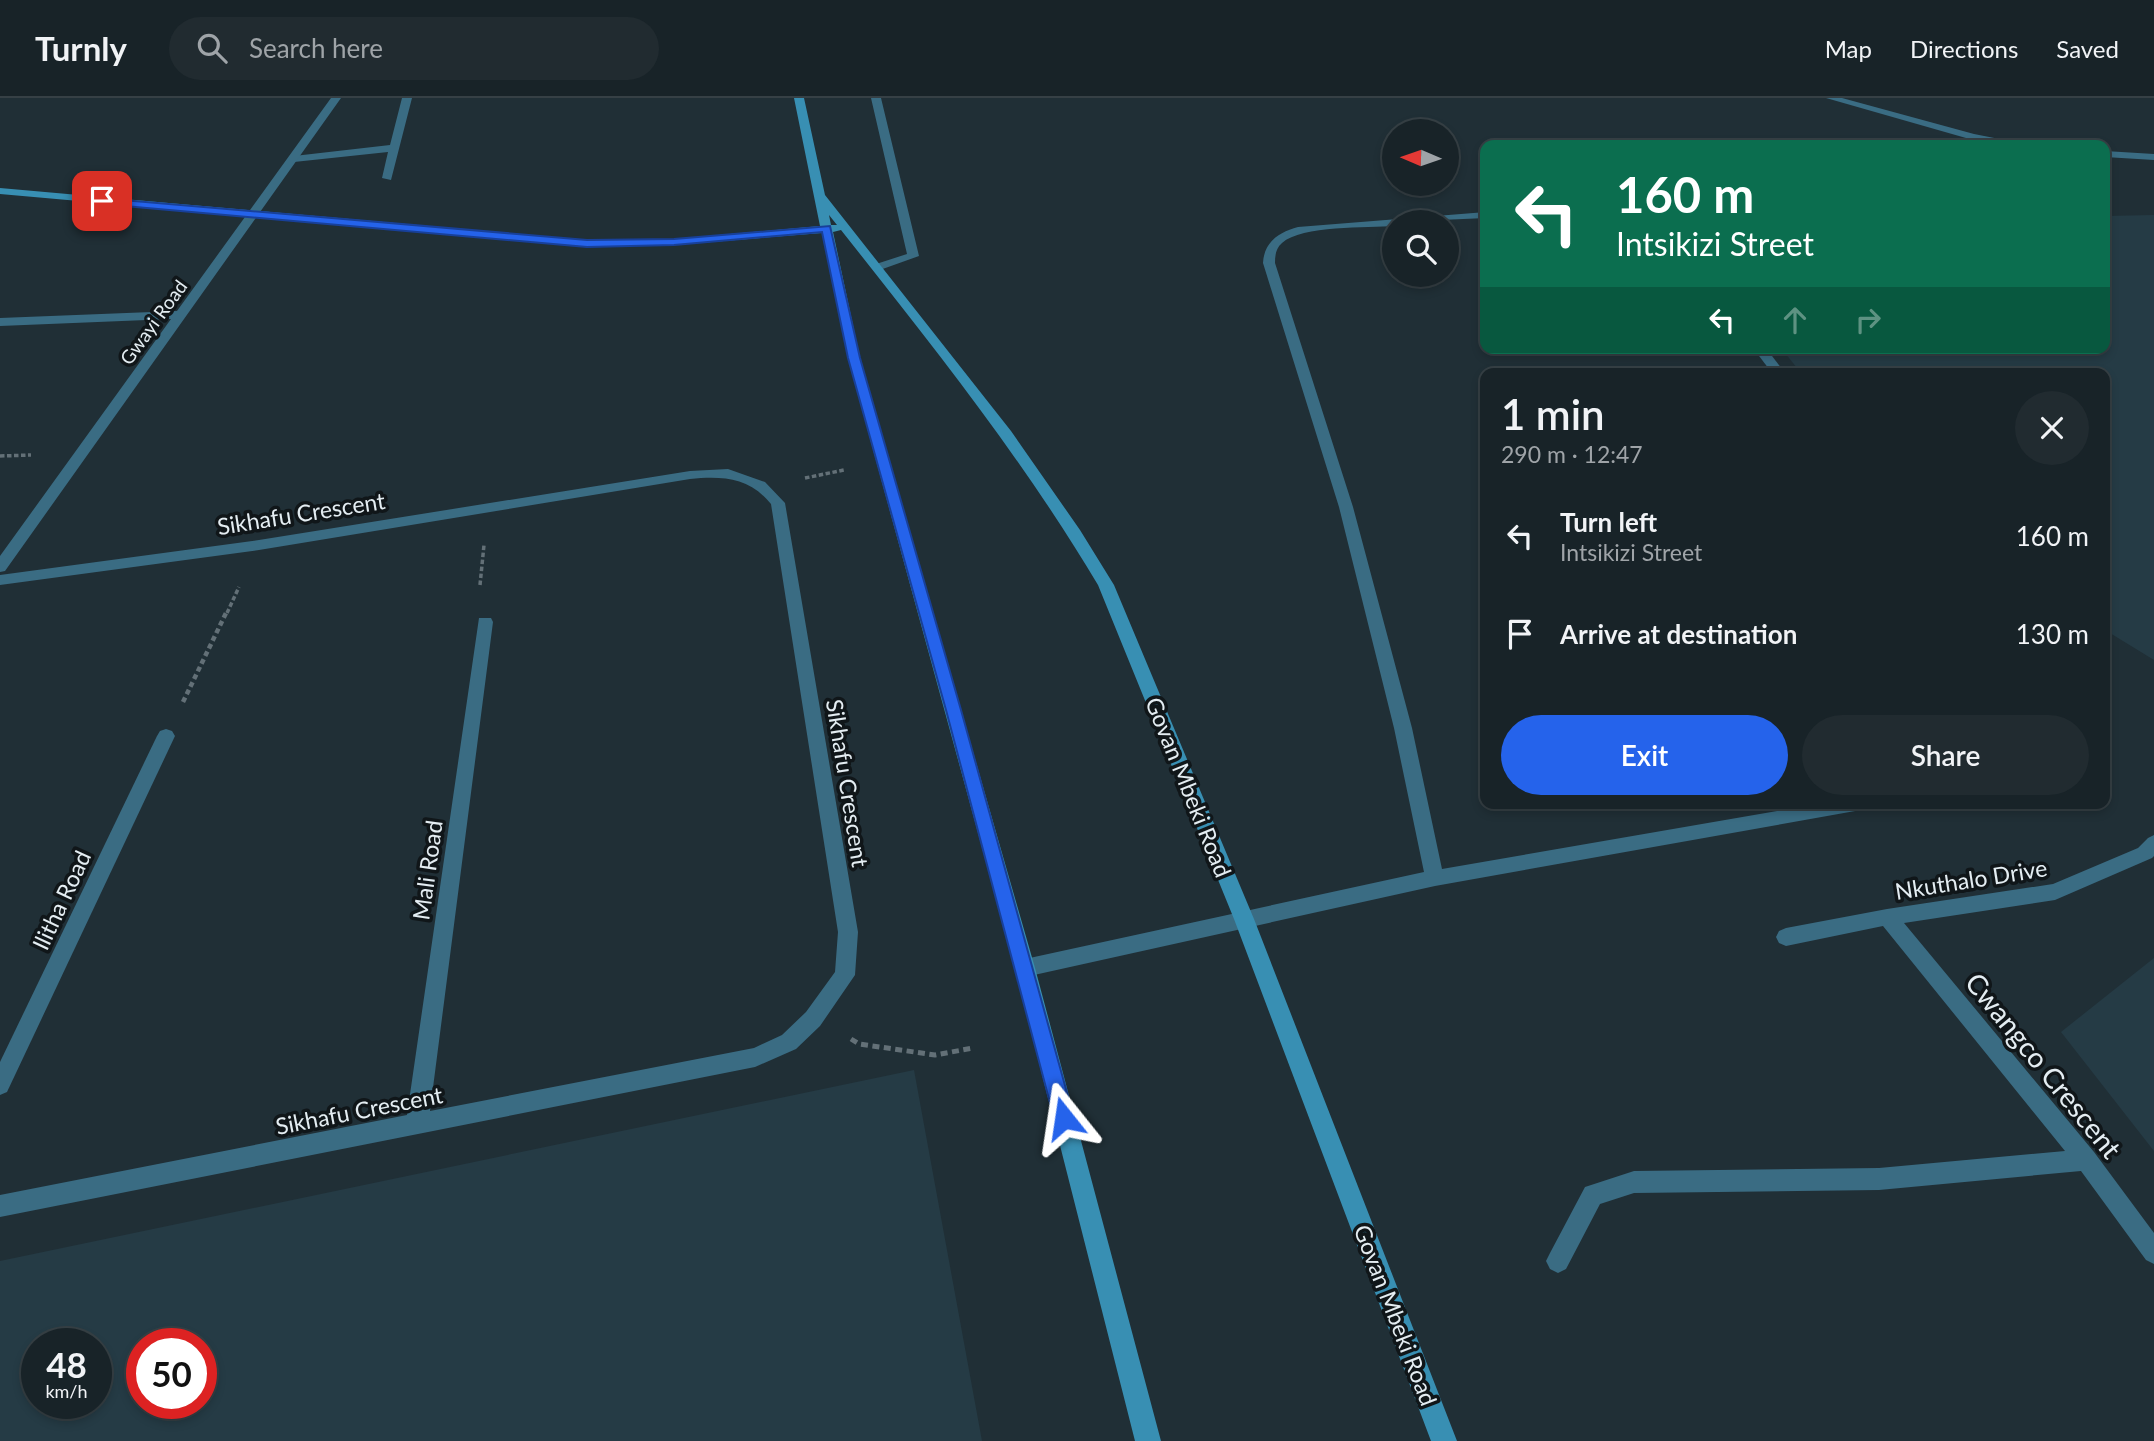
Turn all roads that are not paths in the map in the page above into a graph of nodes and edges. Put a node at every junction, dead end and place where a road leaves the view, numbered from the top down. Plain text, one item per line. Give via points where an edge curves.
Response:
1 (336, 98) edge
2 (407, 98) edge
3 (799, 98) edge
4 (876, 98) edge
5 (1831, 98) edge
6 (1992, 140) edge
7 (395, 148) junction
8 (2110, 154) edge
9 (2154, 157) edge
10 (294, 159) junction
11 (387, 178) dead end
12 (0, 191) edge
13 (820, 196) junction
14 (255, 215) junction
15 (1480, 215) edge
16 (844, 227) junction
17 (827, 229) junction
18 (877, 268) junction
19 (181, 315) junction
20 (0, 322) edge
21 (1764, 354) edge
22 (1775, 368) edge
23 (0, 567) edge
24 (0, 580) edge
25 (485, 622) road end
26 (166, 736) road end
27 (1832, 809) edge
28 (2154, 843) edge
29 (1435, 878) junction
30 (1887, 917) junction
31 (1244, 919) junction
32 (1786, 937) dead end
33 (1025, 968) junction
34 (0, 1085) edge
35 (418, 1124) junction
36 (2087, 1160) junction
37 (0, 1206) edge
38 (2154, 1252) edge
39 (1558, 1261) dead end
40 (1148, 1441) edge
41 (1444, 1441) edge

1 - 10 street, Gwayi Road
2 - 7 street
3 - 13 main road, Govan Mbeki Road
4 - 18 street via 913,256
5 - 6 street
7 - 10 street
7 - 11 street
8 - 9 street
10 - 14 street, Gwayi Road
12 - 14 main road
13 - 16 main road, Govan Mbeki Road
13 - 17 main road, Govan Mbeki Road
14 - 17 main road via 587,243 674,242
14 - 19 street, Gwayi Road
15 - 29 street via 1298,230 1281,237 1268,254 1346,507 1403,728
16 - 17 main road
16 - 18 main road, Govan Mbeki Road
17 - 33 main road, Govan Mbeki Road via 854,358
18 - 31 main road, Govan Mbeki Road via 1002,428 1106,585
19 - 20 street
19 - 23 street, Gwayi Road
21 - 22 street
24 - 35 street, Sikhafu Crescent via 259,545 711,473 748,478 766,487 778,503 848,932 845,975 813,1019 789,1042 755,1058
25 - 35 street, Mali Road
26 - 34 street, Ilitha Road
27 - 29 street
28 - 30 street, Nkuthalo Drive via 2146,853 2055,892
29 - 31 street
30 - 32 street, Nkuthalo Drive
30 - 36 street, Cwangco Crescent
31 - 33 street
31 - 41 main road, Govan Mbeki Road
33 - 40 main road, Govan Mbeki Road
35 - 37 street, Sikhafu Crescent
36 - 38 street, Cwangco Crescent
36 - 39 street via 1879,1179 1634,1182 1593,1195

